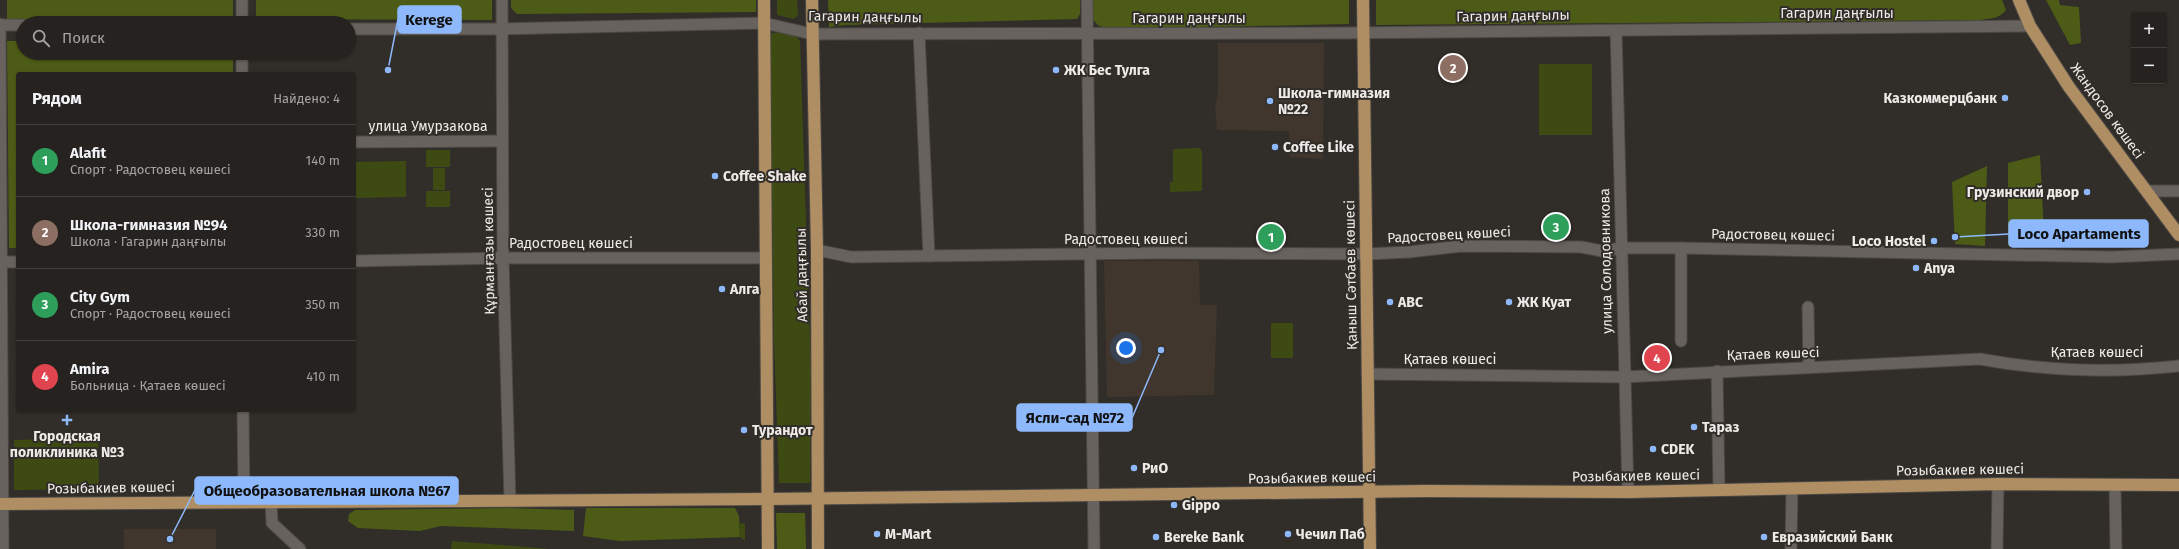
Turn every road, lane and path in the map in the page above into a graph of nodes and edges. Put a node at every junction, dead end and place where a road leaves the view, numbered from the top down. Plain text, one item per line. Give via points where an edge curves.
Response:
1 (242, 0) edge
2 (502, 0) edge
3 (764, 0) edge
4 (812, 0) edge
5 (1087, 0) edge
6 (1363, 0) edge
7 (2019, 0) edge
8 (242, 16) edge
9 (764, 23) junction
10 (0, 24) edge
11 (16, 25) edge
12 (2030, 26) junction
13 (356, 29) edge
14 (502, 29) junction
15 (1616, 30) junction
16 (1087, 32) junction
17 (919, 33) junction
18 (1364, 33) junction
19 (812, 34) junction
20 (242, 60) edge
21 (242, 72) edge
22 (502, 141) junction
23 (356, 142) edge
24 (2147, 191) junction
25 (2179, 191) edge
26 (2179, 235) edge
27 (1621, 248) junction
28 (1681, 248) junction
29 (817, 250) junction
30 (1091, 254) junction
31 (1366, 254) junction
32 (2179, 254) edge
33 (929, 256) junction
34 (503, 258) junction
35 (765, 258) junction
36 (356, 261) edge
37 (1, 262) edge
38 (16, 262) edge
39 (1808, 306) dead end
40 (1681, 341) dead end
41 (2179, 366) edge
42 (1809, 367) junction
43 (1717, 371) junction
44 (1367, 374) junction
45 (1624, 377) junction
46 (243, 412) edge
47 (1998, 484) junction
48 (2115, 485) junction
49 (2179, 485) edge
50 (1792, 489) junction
51 (1719, 490) junction
52 (1369, 492) junction
53 (1628, 492) junction
54 (1094, 496) junction
55 (818, 498) junction
56 (768, 499) junction
57 (510, 501) junction
58 (244, 502) junction
59 (271, 502) junction
60 (2, 504) edge
61 (3, 549) edge
62 (300, 549) edge
63 (768, 549) edge
64 (818, 549) edge
65 (1094, 549) edge
66 (1370, 549) edge
67 (1791, 549) edge
68 (1997, 549) edge
69 (2116, 549) edge

1 - 8 street
2 - 14 street, Құрманғазы көшесі
3 - 9 main road
4 - 19 main road, Абай даңғылы
5 - 16 street
6 - 18 main road, Қаныш Сәтбаев көшесі
7 - 12 main road, Жандосов көшесі
9 - 14 street, Гагарин даңғылы
9 - 19 street, Гагарин даңғылы
9 - 35 main road
10 - 11 street
10 - 37 street
12 - 15 street, Гагарин даңғылы
12 - 24 main road, Жандосов көшесі via 2069,87
13 - 14 street, Гагарин даңғылы
14 - 22 street, Құрманғазы көшесі
15 - 18 street, Гагарин даңғылы
15 - 27 street, улица Солодовникова
16 - 17 street, Гагарин даңғылы
16 - 18 street, Гагарин даңғылы
16 - 30 street
17 - 19 street, Гагарин даңғылы
17 - 33 street
18 - 31 main road, Қаныш Сәтбаев көшесі
19 - 29 main road, Абай даңғылы
20 - 21 street
22 - 23 street, улица Умурзакова
22 - 34 street, Құрманғазы көшесі
24 - 25 street
24 - 26 main road, Жандосов көшесі
27 - 28 street, Радостовец көшесі
27 - 31 street, Радостовец көшесі via 1602,251 1581,247 1462,246
27 - 45 street, улица Солодовникова
28 - 32 street, Радостовец көшесі via 2111,257
28 - 40 street
29 - 33 street, Радостовец көшесі via 851,257
29 - 55 main road, Абай даңғылы
30 - 31 street, Радостовец көшесі
30 - 33 street, Радостовец көшесі
30 - 54 street
31 - 44 main road, Қаныш Сәтбаев көшесі
34 - 35 street, Радостовец көшесі
34 - 36 street, Радостовец көшесі
34 - 57 street, Құрманғазы көшесі
35 - 56 main road
37 - 38 street
37 - 60 street
39 - 42 street
41 - 42 street, Қатаев көшесі via 2112,369 2022,367 1980,360
42 - 43 street, Қатаев көшесі
43 - 45 street, Қатаев көшесі
43 - 51 street
44 - 45 street, Қатаев көшесі
44 - 52 main road, Қаныш Сәтбаев көшесі
45 - 53 street, улица Солодовникова
46 - 58 street
47 - 48 main road, Розыбакиев көшесі
47 - 50 main road, Розыбакиев көшесі
47 - 68 street
48 - 49 main road, Розыбакиев көшесі
48 - 69 street
50 - 51 main road, Розыбакиев көшесі
50 - 67 street
51 - 53 main road, Розыбакиев көшесі
52 - 53 main road, Розыбакиев көшесі
52 - 54 main road, Розыбакиев көшесі
52 - 66 main road, Қаныш Сәтбаев көшесі
54 - 55 main road, Розыбакиев көшесі
54 - 65 street
55 - 56 main road
55 - 64 main road, Абай даңғылы
56 - 57 main road, Розыбакиев көшесі
56 - 63 main road
57 - 59 main road, Розыбакиев көшесі
58 - 59 main road, Розыбакиев көшесі
58 - 60 main road, Розыбакиев көшесі
59 - 62 street via 272,523
60 - 61 street

